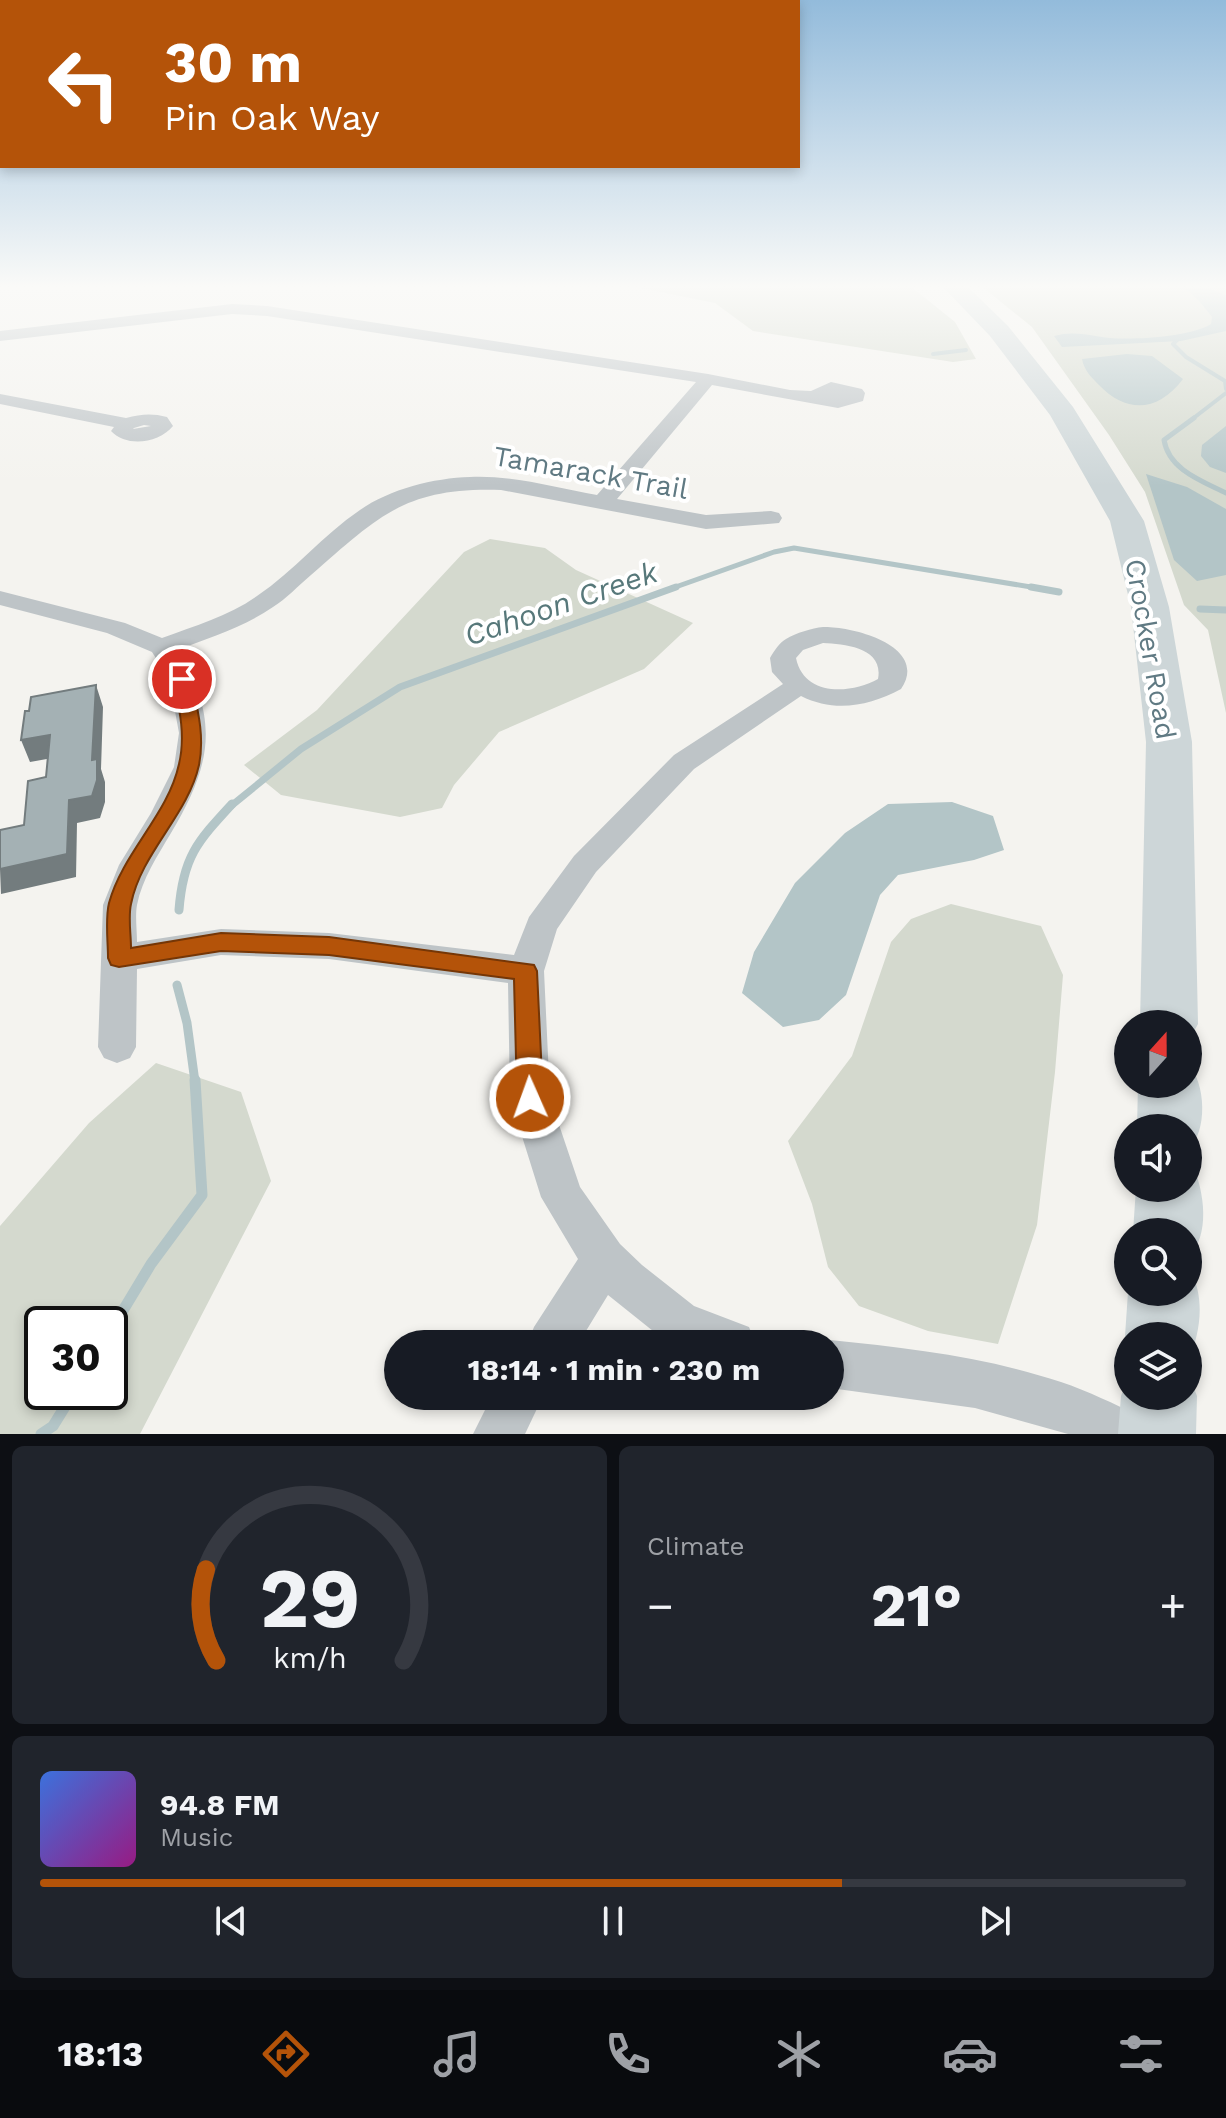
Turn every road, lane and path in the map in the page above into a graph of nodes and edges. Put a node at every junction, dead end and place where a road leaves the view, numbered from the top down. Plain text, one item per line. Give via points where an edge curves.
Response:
1 (532, 352) edge
2 (1015, 352) edge
3 (708, 379) junction
4 (822, 397) dead end
5 (0, 399) edge
6 (127, 424) dead end
7 (603, 502) junction
8 (771, 518) dead end
9 (0, 598) edge
10 (162, 647) junction
11 (798, 686) dead end
12 (119, 958) junction
13 (526, 971) junction
14 (1169, 1010) edge
15 (117, 1047) dead end
16 (604, 1259) junction
17 (560, 1330) edge
18 (697, 1330) edge
19 (844, 1365) edge
20 (511, 1410) edge
21 (1158, 1410) edge
22 (498, 1434) edge
23 (1122, 1434) edge
24 (1157, 1434) edge

1 - 3 street
2 - 14 main road, Crocker Road via 1063,413 1127,521 1150,607 1169,742
3 - 4 street
3 - 7 street
5 - 6 street
7 - 8 street, Tamarack Trail via 706,522
7 - 10 street, Tamarack Trail via 469,483 394,500 368,514 265,602
9 - 10 street via 116,628
10 - 12 street via 182,679 193,733 189,767 135,865 120,905
11 - 13 street via 684,762 585,864 541,926
12 - 13 street via 221,942 329,946
12 - 15 street
13 - 16 street via 530,1098 562,1197
16 - 17 street
16 - 18 street via 679,1323
19 - 23 street via 925,1374 1014,1393 1063,1407
20 - 22 street
21 - 24 main road

